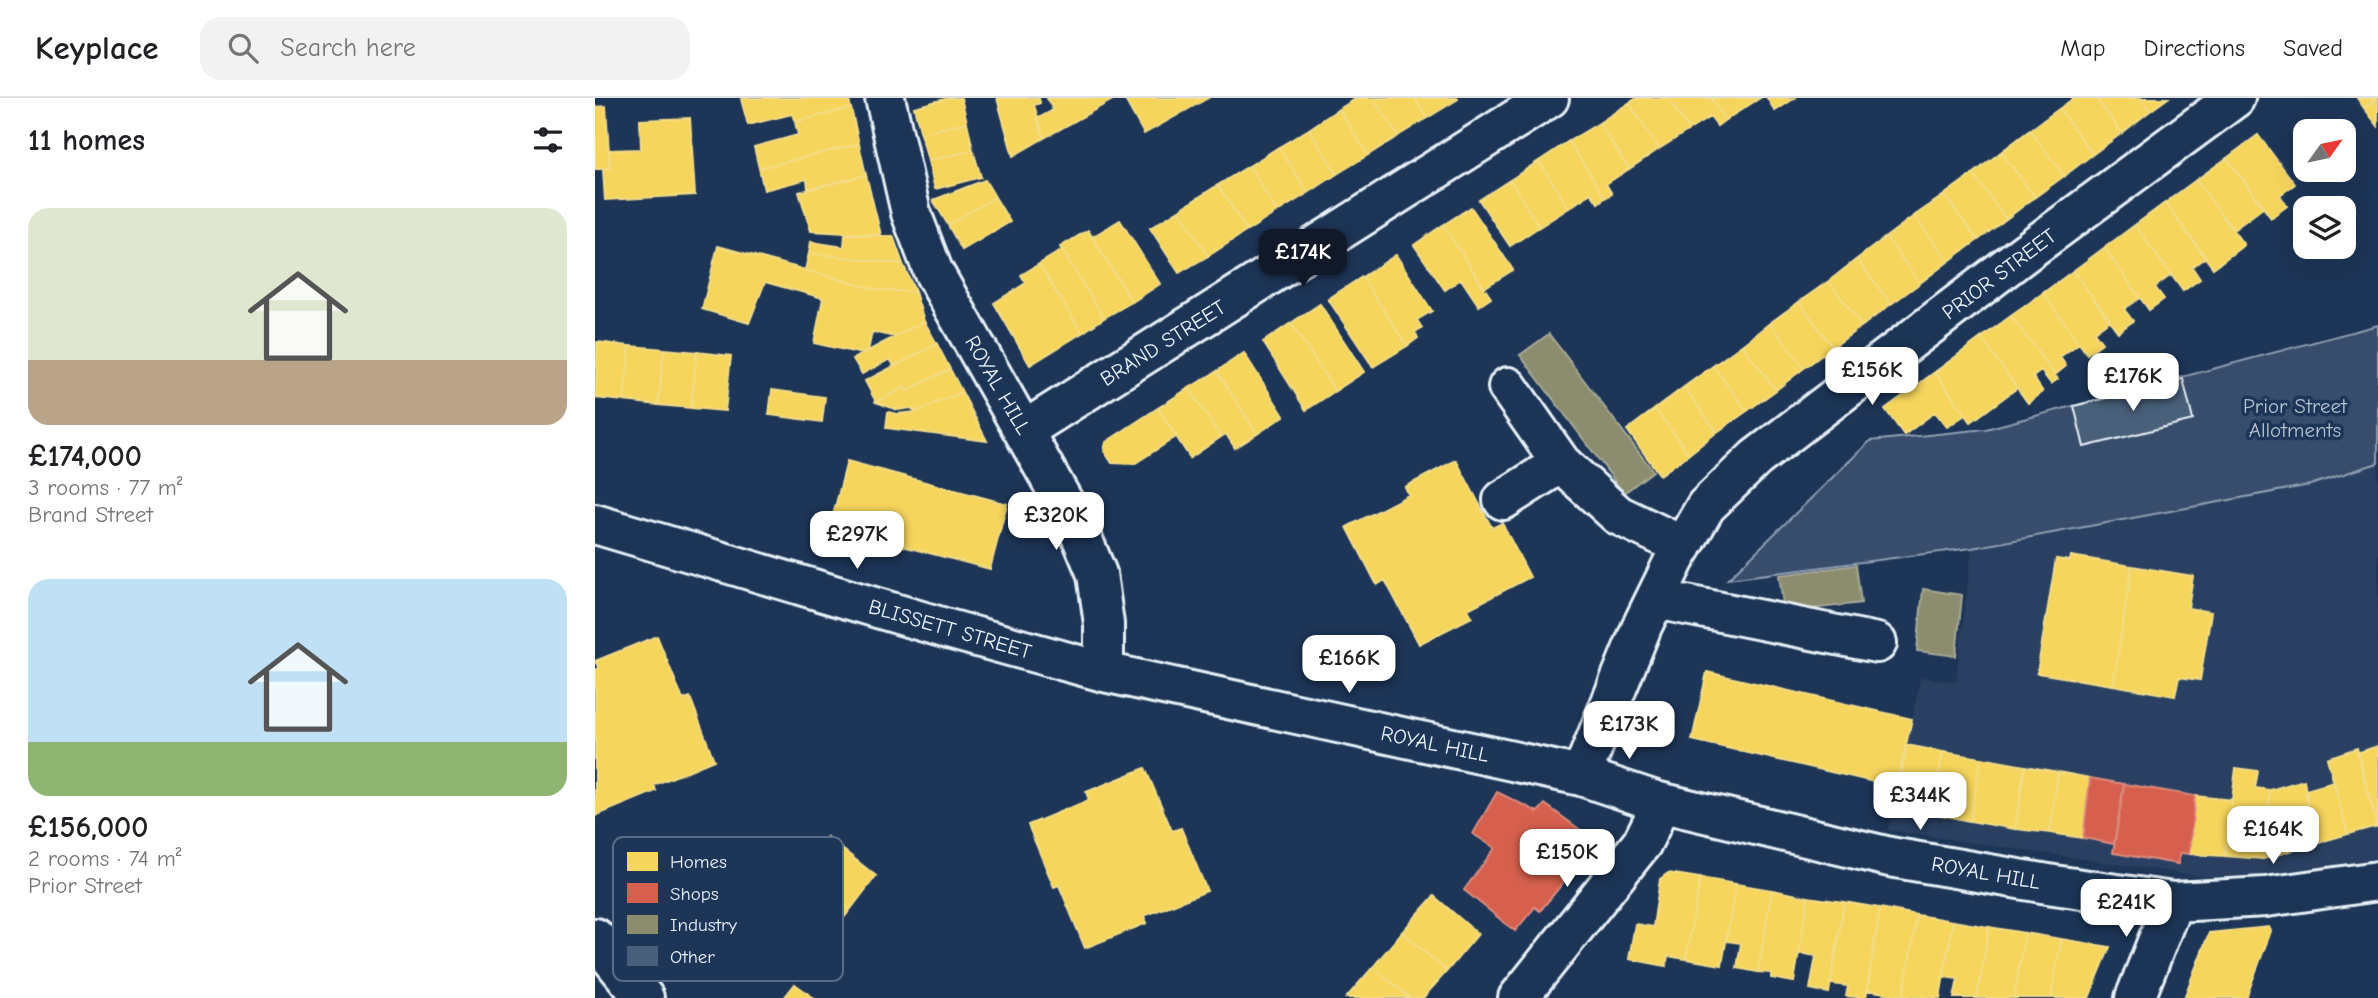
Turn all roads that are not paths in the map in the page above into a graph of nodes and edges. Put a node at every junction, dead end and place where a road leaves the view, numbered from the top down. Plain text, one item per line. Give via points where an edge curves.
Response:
1 (885, 98) edge
2 (1549, 98) edge
3 (2235, 98) edge
4 (1508, 387) dead end
5 (1025, 430) junction
6 (1561, 463) junction
7 (1503, 500) dead end
8 (595, 524) edge
9 (1683, 546) junction
10 (1656, 598) junction
11 (1877, 643) dead end
12 (1104, 672) junction
13 (1581, 776) junction
14 (1659, 802) junction
15 (2378, 881) edge
16 (2173, 902) junction
17 (595, 938) edge
18 (613, 960) edge
19 (631, 981) edge
20 (645, 998) edge
21 (1518, 998) edge
22 (2135, 998) edge

1 - 5 street, ROYAL HILL via 911,213 933,271
2 - 5 street, BRAND STREET
3 - 9 street, PRIOR STREET via 1756,458 1706,506
4 - 6 street
5 - 12 street, ROYAL HILL via 1077,526 1097,574
6 - 7 street
6 - 9 street via 1618,515
8 - 12 street, BLISSETT STREET
9 - 10 street, PRIOR STREET
10 - 11 street
10 - 13 street, PRIOR STREET
12 - 13 street, ROYAL HILL
13 - 14 street, ROYAL HILL
14 - 16 street, ROYAL HILL via 1889,857
14 - 21 street via 1642,843
15 - 16 street, ROYAL HILL via 2266,897
16 - 22 street
17 - 18 street
19 - 20 street

